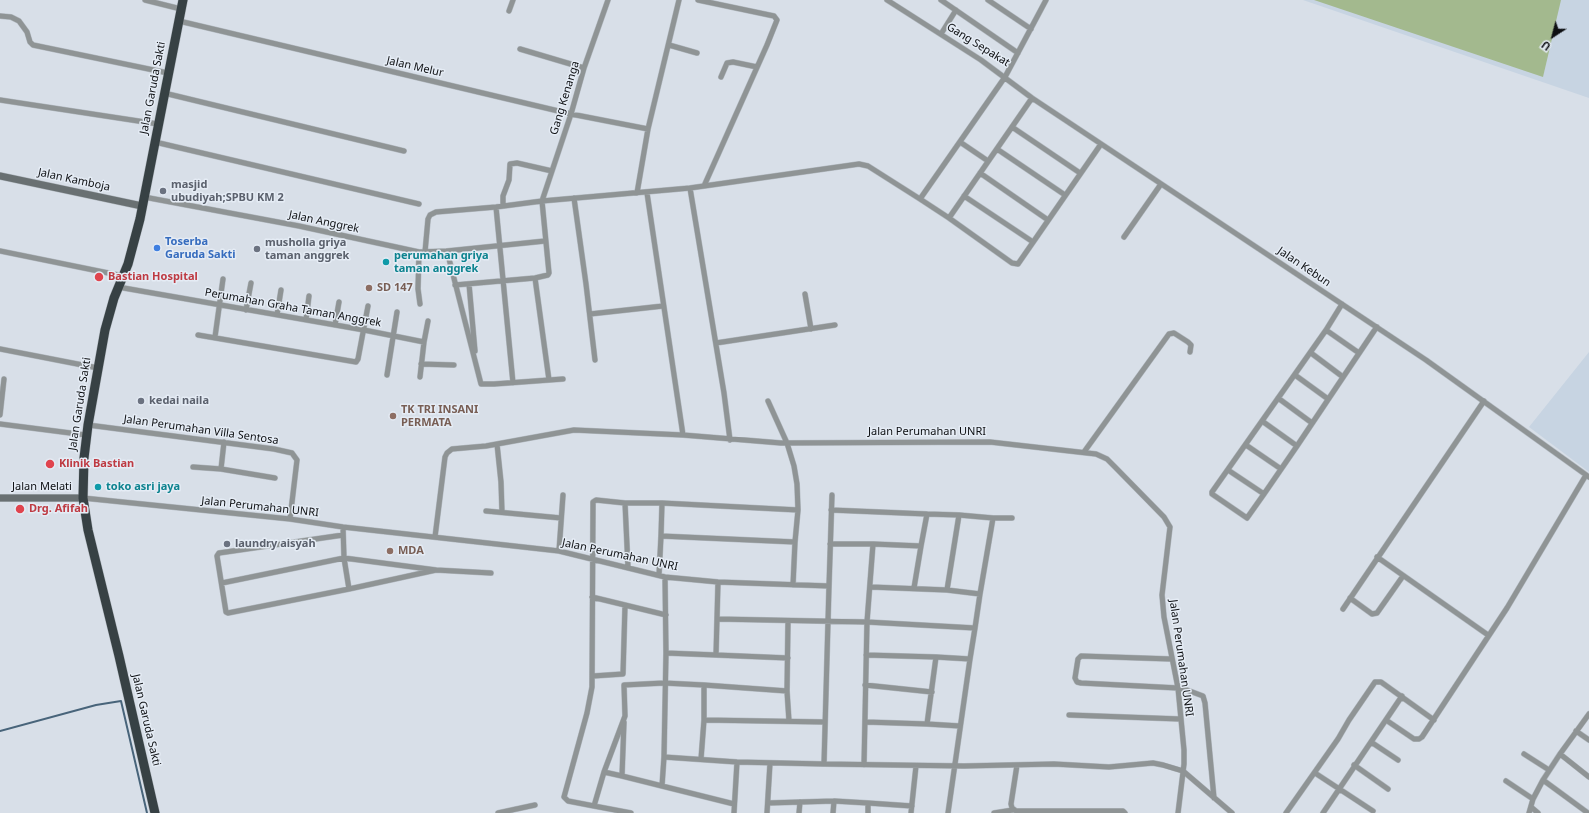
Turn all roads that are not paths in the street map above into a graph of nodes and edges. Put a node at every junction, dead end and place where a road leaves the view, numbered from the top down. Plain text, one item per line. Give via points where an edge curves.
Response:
1 (145, 0) edge
2 (513, 0) edge
3 (608, 0) edge
4 (679, 0) edge
5 (698, 0) edge
6 (887, 0) edge
7 (941, 0) edge
8 (988, 0) edge
9 (1043, 1) edge
10 (182, 4) edge
11 (956, 10) junction
12 (509, 11) dead end
13 (0, 16) edge
14 (179, 21) junction
15 (1031, 29) junction
16 (941, 34) junction
17 (669, 45) junction
18 (520, 49) dead end
19 (697, 53) dead end
20 (1018, 53) junction
21 (757, 66) junction
22 (584, 68) junction
23 (168, 73) junction
24 (721, 77) dead end
25 (1005, 77) junction
26 (164, 93) junction
27 (1032, 98) junction
28 (0, 100) edge
29 (571, 114) junction
30 (158, 124) junction
31 (1012, 127) junction
32 (648, 129) junction
33 (155, 142) junction
34 (960, 142) junction
35 (1101, 144) junction
36 (997, 149) junction
37 (404, 150) dead end
38 (988, 161) junction
39 (552, 171) junction
40 (980, 173) junction
41 (1080, 173) junction
42 (0, 176) edge
43 (1161, 184) junction
44 (704, 186) junction
45 (690, 188) junction
46 (637, 193) junction
47 (647, 193) junction
48 (1065, 195) junction
49 (964, 196) junction
50 (574, 198) junction
51 (920, 199) junction
52 (143, 202) junction
53 (542, 202) junction
54 (419, 204) dead end
55 (503, 206) junction
56 (496, 207) junction
57 (949, 218) junction
58 (1048, 220) junction
59 (1124, 237) dead end
60 (545, 241) junction
61 (1033, 242) junction
62 (500, 246) junction
63 (0, 251) edge
64 (447, 251) junction
65 (418, 252) junction
66 (425, 252) junction
67 (123, 276) junction
68 (535, 278) junction
69 (223, 279) dead end
70 (503, 280) junction
71 (251, 283) dead end
72 (469, 284) junction
73 (454, 285) junction
74 (118, 287) junction
75 (281, 290) dead end
76 (805, 294) dead end
77 (309, 296) dead end
78 (339, 302) dead end
79 (420, 304) dead end
80 (1342, 304) junction
81 (220, 305) junction
82 (368, 306) dead end
83 (663, 306) junction
84 (246, 310) junction
85 (397, 312) dead end
86 (590, 314) junction
87 (277, 315) junction
88 (306, 320) junction
89 (428, 321) dead end
90 (335, 325) junction
91 (835, 325) dead end
92 (1377, 328) junction
93 (811, 329) junction
94 (364, 330) junction
95 (1326, 330) junction
96 (198, 335) dead end
97 (394, 335) junction
98 (215, 337) junction
99 (424, 342) junction
100 (716, 343) junction
101 (0, 349) edge
102 (1190, 352) dead end
103 (1311, 353) junction
104 (1360, 353) junction
105 (595, 360) dead end
106 (475, 362) junction
107 (422, 364) junction
108 (454, 364) dead end
109 (98, 368) junction
110 (1294, 375) junction
111 (387, 376) dead end
112 (420, 377) dead end
113 (1344, 377) junction
114 (4, 379) dead end
115 (563, 379) dead end
116 (549, 380) junction
117 (513, 383) junction
118 (1278, 398) junction
119 (1328, 399) junction
120 (768, 401) dead end
121 (1484, 401) junction
122 (0, 415) edge
123 (1262, 422) junction
124 (1312, 423) junction
125 (0, 424) edge
126 (88, 425) junction
127 (86, 435) junction
128 (683, 435) junction
129 (730, 440) junction
130 (224, 442) junction
131 (497, 444) junction
132 (787, 444) junction
133 (1246, 445) junction
134 (1297, 446) junction
135 (1084, 452) junction
136 (194, 467) dead end
137 (220, 469) junction
138 (1281, 469) junction
139 (1228, 470) junction
140 (1587, 476) edge
141 (275, 478) dead end
142 (1264, 494) junction
143 (563, 495) dead end
144 (832, 496) dead end
145 (0, 498) edge
146 (83, 498) junction
147 (625, 503) junction
148 (662, 503) junction
149 (798, 510) junction
150 (831, 510) junction
151 (486, 511) dead end
152 (502, 512) junction
153 (927, 514) junction
154 (959, 515) junction
155 (561, 518) junction
156 (993, 518) junction
157 (1012, 518) dead end
158 (290, 519) junction
159 (343, 527) junction
160 (343, 535) junction
161 (661, 536) junction
162 (435, 537) junction
163 (794, 542) junction
164 (830, 544) junction
165 (873, 544) junction
166 (921, 546) junction
167 (559, 552) junction
168 (1377, 557) junction
169 (344, 558) junction
170 (593, 559) junction
171 (628, 567) junction
172 (436, 570) junction
173 (491, 573) dead end
174 (659, 575) junction
175 (1403, 576) junction
176 (665, 577) junction
177 (718, 582) junction
178 (222, 583) junction
179 (793, 585) junction
180 (829, 586) junction
181 (870, 587) junction
182 (914, 588) junction
183 (349, 590) junction
184 (947, 590) junction
185 (980, 594) junction
186 (592, 597) junction
187 (1350, 598) junction
188 (624, 606) junction
189 (1343, 609) dead end
190 (666, 615) junction
191 (717, 619) junction
192 (788, 621) junction
193 (828, 622) junction
194 (867, 622) junction
195 (975, 628) junction
196 (1488, 635) junction
197 (666, 654) junction
198 (716, 655) junction
199 (866, 655) junction
200 (936, 657) junction
201 (788, 658) junction
202 (970, 659) junction
203 (1171, 659) junction
204 (623, 674) junction
205 (593, 676) junction
206 (664, 683) junction
207 (624, 685) junction
208 (704, 685) junction
209 (865, 685) junction
210 (1178, 688) junction
211 (787, 691) junction
212 (932, 692) junction
213 (1402, 696) junction
214 (1589, 714) edge
215 (1069, 715) dead end
216 (625, 716) junction
217 (1180, 719) junction
218 (704, 720) junction
219 (1386, 720) junction
220 (1434, 720) junction
221 (789, 721) junction
222 (825, 722) junction
223 (866, 722) junction
224 (927, 724) junction
225 (960, 726) junction
226 (1576, 731) junction
227 (1589, 740) edge
228 (1371, 742) junction
229 (1524, 754) dead end
230 (1560, 754) junction
231 (664, 757) junction
232 (701, 759) junction
233 (1398, 760) dead end
234 (737, 762) junction
235 (770, 763) junction
236 (824, 764) junction
237 (864, 765) junction
238 (1016, 765) junction
239 (1354, 765) junction
240 (916, 766) junction
241 (954, 766) junction
242 (1549, 770) junction
243 (1183, 771) junction
244 (604, 772) junction
245 (1315, 773) junction
246 (622, 776) junction
247 (1589, 777) edge
248 (1543, 780) junction
249 (1506, 781) dead end
250 (662, 786) junction
251 (1339, 788) junction
252 (1388, 789) dead end
253 (1214, 798) junction
254 (1533, 799) junction
255 (834, 801) junction
256 (800, 802) junction
257 (768, 803) junction
258 (868, 803) junction
259 (734, 804) junction
260 (535, 805) dead end
261 (594, 806) junction
262 (912, 806) junction
263 (1013, 810) junction
264 (1530, 810) edge
265 (1324, 811) edge
266 (1373, 811) dead end
267 (155, 813) edge
268 (498, 813) edge
269 (631, 813) edge
270 (734, 813) edge
271 (767, 813) edge
272 (799, 813) edge
273 (833, 813) edge
274 (868, 813) edge
275 (911, 813) edge
276 (948, 813) edge
277 (994, 813) edge
278 (1125, 813) edge
279 (1178, 813) edge
280 (1232, 813) edge
281 (1286, 813) edge
282 (1331, 813) edge
283 (1538, 813) edge
284 (1588, 813) edge

1 - 10 street
2 - 12 street
3 - 22 street, Gang Kenanga
4 - 17 street
5 - 21 street via 775,17 777,24
6 - 16 street, Gang Sepakat
7 - 11 street
8 - 15 street
9 - 15 street, Gang Sepakat
10 - 14 highway, Jalan Garuda Sakti
11 - 16 street
11 - 20 street
13 - 23 street via 20,21 33,45
14 - 23 highway, Jalan Garuda Sakti
14 - 29 street, Jalan Melur
15 - 20 street, Gang Sepakat
16 - 25 street, Gang Sepakat
17 - 19 street
17 - 32 street
18 - 22 street
20 - 25 street, Gang Sepakat
21 - 24 street via 727,63
21 - 44 street
22 - 29 street, Gang Kenanga
23 - 26 highway, Jalan Garuda Sakti
25 - 27 street, Jalan Kebun
25 - 34 street
26 - 30 highway, Jalan Garuda Sakti
26 - 37 street
27 - 31 street
27 - 35 street, Jalan Kebun
28 - 30 street
29 - 32 street, Jalan Melur
29 - 39 street, Gang Kenanga
30 - 33 highway, Jalan Garuda Sakti
31 - 36 street
31 - 41 street
32 - 46 street
33 - 52 highway, Jalan Garuda Sakti
33 - 54 street
34 - 38 street
34 - 51 street
35 - 41 street
35 - 43 street, Jalan Kebun
36 - 38 street
36 - 48 street
38 - 40 street
39 - 53 street, Gang Kenanga
39 - 55 street via 513,162 510,164
40 - 49 street
40 - 58 street
41 - 48 street
42 - 52 street, Jalan Kamboja
43 - 59 street
43 - 80 street, Jalan Kebun
44 - 45 street
44 - 51 street via 859,164 868,166
45 - 47 street
45 - 100 street
46 - 47 street
46 - 50 street
47 - 83 street
48 - 58 street
49 - 57 street
49 - 61 street
50 - 53 street
50 - 86 street
51 - 57 street
52 - 65 street, Jalan Anggrek via 299,226
52 - 67 highway, Jalan Garuda Sakti
53 - 55 street
53 - 60 street
55 - 56 street
56 - 62 street
56 - 66 street via 432,213 428,219
57 - 61 street via 1015,264 1018,264
58 - 61 street
60 - 62 street, Jalan Anggrek
60 - 68 street via 548,274
62 - 64 street, Jalan Anggrek
62 - 70 street
63 - 67 street
64 - 66 street, Jalan Anggrek
64 - 73 street
65 - 66 street, Jalan Anggrek
65 - 79 street
67 - 74 highway, Jalan Garuda Sakti
68 - 70 street
68 - 116 street
69 - 81 street
70 - 72 street
70 - 117 street
71 - 84 street
72 - 73 street
72 - 106 street
73 - 106 street
74 - 81 street, Perumahan Graha Taman Anggrek
74 - 109 highway, Jalan Garuda Sakti via 107,319
75 - 87 street
76 - 93 street
77 - 88 street
78 - 90 street
80 - 92 street, Jalan Kebun
80 - 95 street
81 - 84 street, Perumahan Graha Taman Anggrek
81 - 98 street
82 - 94 street
83 - 86 street
83 - 128 street
84 - 87 street, Perumahan Graha Taman Anggrek
85 - 97 street
86 - 105 street
87 - 88 street, Perumahan Graha Taman Anggrek
88 - 90 street, Perumahan Graha Taman Anggrek
89 - 99 street
90 - 94 street, Perumahan Graha Taman Anggrek
91 - 93 street
92 - 104 street
92 - 121 street, Jalan Kebun
93 - 100 street
94 - 97 street, Perumahan Graha Taman Anggrek
94 - 98 street via 356,362
95 - 103 street
95 - 104 street
96 - 98 street
97 - 99 street, Perumahan Graha Taman Anggrek
97 - 111 street
99 - 107 street
100 - 129 street
101 - 109 street
102 - 135 street via 1191,345 1188,342 1174,333 1168,334
103 - 110 street
103 - 113 street
104 - 113 street
106 - 117 street via 482,385
107 - 108 street
107 - 112 street
109 - 126 highway, Jalan Garuda Sakti
110 - 118 street
110 - 119 street
113 - 119 street
114 - 122 street
115 - 116 street
116 - 117 street
118 - 123 street
118 - 124 street
119 - 124 street
120 - 132 street
121 - 140 street, Jalan Kebun
121 - 168 street
123 - 133 street
123 - 134 street
124 - 134 street
125 - 127 street
126 - 127 highway, Jalan Garuda Sakti
126 - 130 street, Jalan Perumahan Villa Sentosa
127 - 146 highway, Jalan Garuda Sakti
128 - 129 street, Jalan Perumahan UNRI
128 - 131 street, Jalan Perumahan UNRI via 578,430
129 - 132 street, Jalan Perumahan UNRI
130 - 137 street
130 - 158 street, Jalan Perumahan Villa Sentosa via 274,449 295,456 297,460
131 - 152 street
131 - 162 street, Jalan Perumahan UNRI via 452,449 447,453
132 - 135 street, Jalan Perumahan UNRI via 974,442
132 - 149 street via 797,484
133 - 138 street
133 - 139 street
134 - 138 street
135 - 203 street, Jalan Perumahan UNRI via 1096,454 1111,463 1168,523 1170,535 1162,595
136 - 137 street
137 - 141 street
138 - 142 street
139 - 142 street
139 - 142 street via 1212,493 1246,518
140 - 196 street
143 - 155 street
144 - 150 street
145 - 146 street, Jalan Melati
146 - 158 street, Jalan Perumahan UNRI
146 - 267 highway, Jalan Garuda Sakti via 88,530
147 - 148 street
147 - 170 street via 596,500 594,502
147 - 171 street
148 - 149 street
148 - 161 street
149 - 163 street
150 - 153 street
150 - 164 street
151 - 152 street
152 - 155 street
153 - 154 street
153 - 166 street
154 - 156 street
154 - 184 street
155 - 167 street
156 - 157 street
156 - 185 street
158 - 159 street, Jalan Perumahan UNRI
159 - 160 street
159 - 162 street, Jalan Perumahan UNRI
160 - 169 street
160 - 178 street via 219,553 217,556
161 - 163 street
161 - 174 street
162 - 167 street, Jalan Perumahan UNRI
163 - 179 street
164 - 165 street
164 - 180 street
165 - 166 street
165 - 181 street
166 - 182 street
167 - 170 street, Jalan Perumahan UNRI
168 - 175 street
168 - 187 street
169 - 172 street
169 - 178 street
169 - 183 street
170 - 171 street, Jalan Perumahan UNRI
170 - 186 street
171 - 174 street, Jalan Perumahan UNRI
172 - 173 street
172 - 183 street
174 - 176 street, Jalan Perumahan UNRI
175 - 187 street via 1377,613 1372,614
175 - 196 street
176 - 177 street, Jalan Perumahan UNRI
176 - 190 street
177 - 179 street, Jalan Perumahan UNRI
177 - 191 street
178 - 183 street via 228,613
179 - 180 street, Jalan Perumahan UNRI
180 - 193 street
181 - 182 street
181 - 194 street
182 - 184 street
184 - 185 street
185 - 195 street
186 - 188 street
186 - 205 street
187 - 189 street
188 - 190 street
188 - 204 street
190 - 197 street
191 - 192 street
191 - 198 street
192 - 193 street
192 - 201 street
193 - 194 street
193 - 222 street
194 - 195 street
194 - 199 street
195 - 202 street
196 - 220 street
197 - 198 street
197 - 206 street
198 - 201 street
199 - 200 street
199 - 209 street
200 - 202 street
200 - 212 street
201 - 211 street
202 - 225 street
203 - 210 street, Jalan Perumahan UNRI
203 - 210 street via 1081,656 1078,659 1075,678 1077,682 1082,683
204 - 205 street
204 - 207 street
205 - 261 street via 587,713 564,797 568,801
206 - 207 street
206 - 208 street
206 - 231 street
207 - 216 street
208 - 211 street
208 - 218 street
209 - 212 street
209 - 223 street
210 - 217 street, Jalan Perumahan UNRI
210 - 253 street via 1203,696
211 - 221 street
212 - 224 street
213 - 219 street
213 - 220 street
213 - 245 street via 1381,682 1375,682
214 - 226 street
215 - 217 street
216 - 244 street
216 - 246 street
217 - 243 street, Jalan Perumahan UNRI
218 - 221 street
218 - 232 street
219 - 220 street via 1416,740 1422,737
219 - 228 street
221 - 222 street
222 - 236 street
223 - 224 street
223 - 237 street
224 - 225 street
225 - 241 street
226 - 227 street
226 - 230 street
228 - 233 street
228 - 239 street
229 - 242 street
230 - 242 street
230 - 247 street
231 - 232 street
231 - 250 street
232 - 234 street
234 - 235 street
234 - 259 street
235 - 236 street
235 - 257 street
236 - 237 street
237 - 240 street
238 - 241 street
238 - 243 street via 1113,767 1152,764
238 - 263 street via 1011,804
239 - 251 street
239 - 252 street
240 - 241 street
240 - 262 street
241 - 276 street
242 - 248 street
243 - 253 street
243 - 279 street, Jalan Perumahan UNRI
244 - 246 street
244 - 261 street
245 - 251 street
245 - 281 street
246 - 250 street
248 - 254 street
248 - 284 street
249 - 254 street
250 - 259 street
251 - 265 street
251 - 266 street
253 - 280 street
254 - 264 street
255 - 256 street
255 - 258 street
255 - 273 street
256 - 257 street
256 - 272 street
257 - 271 street
258 - 262 street
258 - 274 street
259 - 270 street
260 - 268 street
261 - 269 street
262 - 275 street
263 - 277 street
263 - 278 street
264 - 283 street
265 - 282 street

